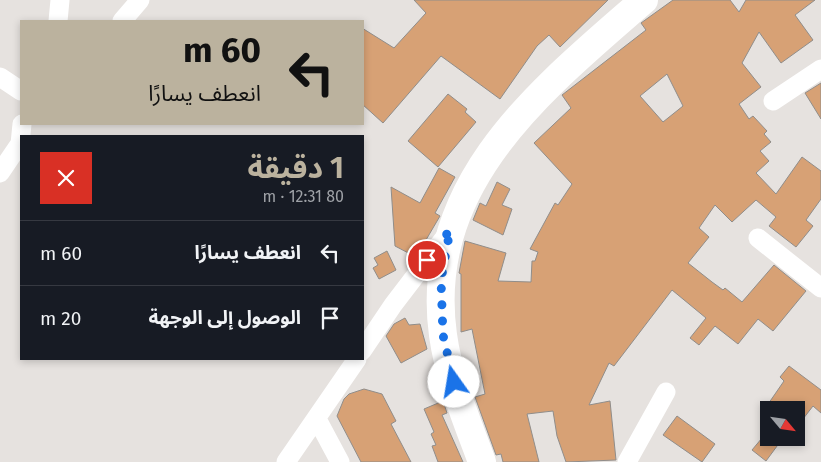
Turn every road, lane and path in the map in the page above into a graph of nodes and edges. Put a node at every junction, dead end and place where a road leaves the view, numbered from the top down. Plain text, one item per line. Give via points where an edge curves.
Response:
1 (60, 0) edge
2 (140, 0) edge
3 (644, 0) edge
4 (58, 20) edge
5 (123, 20) edge
6 (821, 69) edge
7 (0, 77) edge
8 (20, 90) edge
9 (773, 102) dead end
10 (36, 125) edge
11 (27, 135) edge
12 (20, 144) edge
13 (0, 173) edge
14 (450, 230) junction
15 (758, 238) dead end
16 (821, 288) edge
17 (364, 348) edge
18 (356, 360) edge
19 (666, 392) dead end
20 (317, 419) junction
21 (286, 462) edge
22 (340, 462) edge
23 (482, 462) edge
24 (627, 462) edge

1 - 4 street
2 - 5 street
3 - 14 main road via 562,71 517,121 482,163
6 - 9 street
7 - 8 street
10 - 11 street
12 - 13 street
14 - 17 street
14 - 23 main road via 441,280 443,335 454,382
15 - 16 street
18 - 20 street
19 - 24 street
20 - 21 street
20 - 22 street

